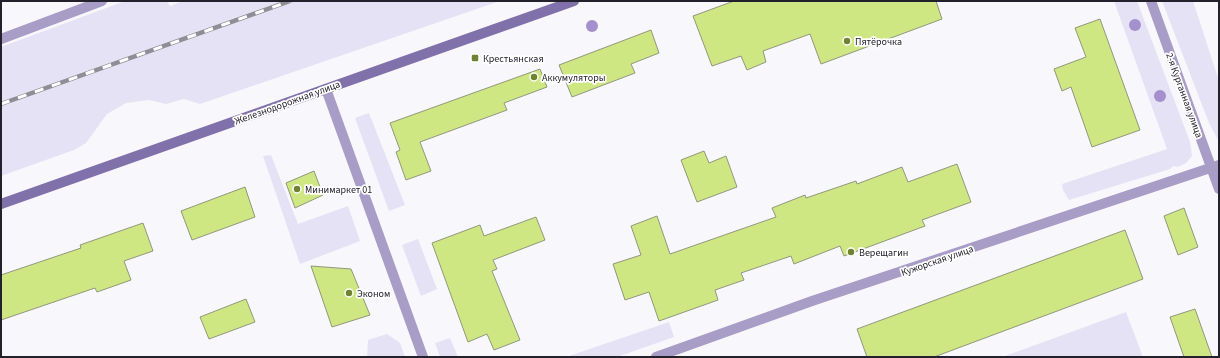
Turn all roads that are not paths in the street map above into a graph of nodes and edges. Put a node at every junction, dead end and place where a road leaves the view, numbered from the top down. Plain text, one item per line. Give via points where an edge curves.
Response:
1 (102, 1) edge
2 (574, 1) edge
3 (1150, 1) edge
4 (1, 39) edge
5 (326, 89) junction
6 (1215, 166) edge
7 (1219, 189) edge
8 (1, 204) edge
9 (423, 357) edge
10 (656, 357) edge

1 - 4 street
2 - 5 main road, Железнодорожная улица
3 - 6 street, 2-я Курганная улица
5 - 8 main road, Железнодорожная улица
5 - 9 street
6 - 7 street, 2-я Курганная улица
6 - 10 street, Кужорская улица

